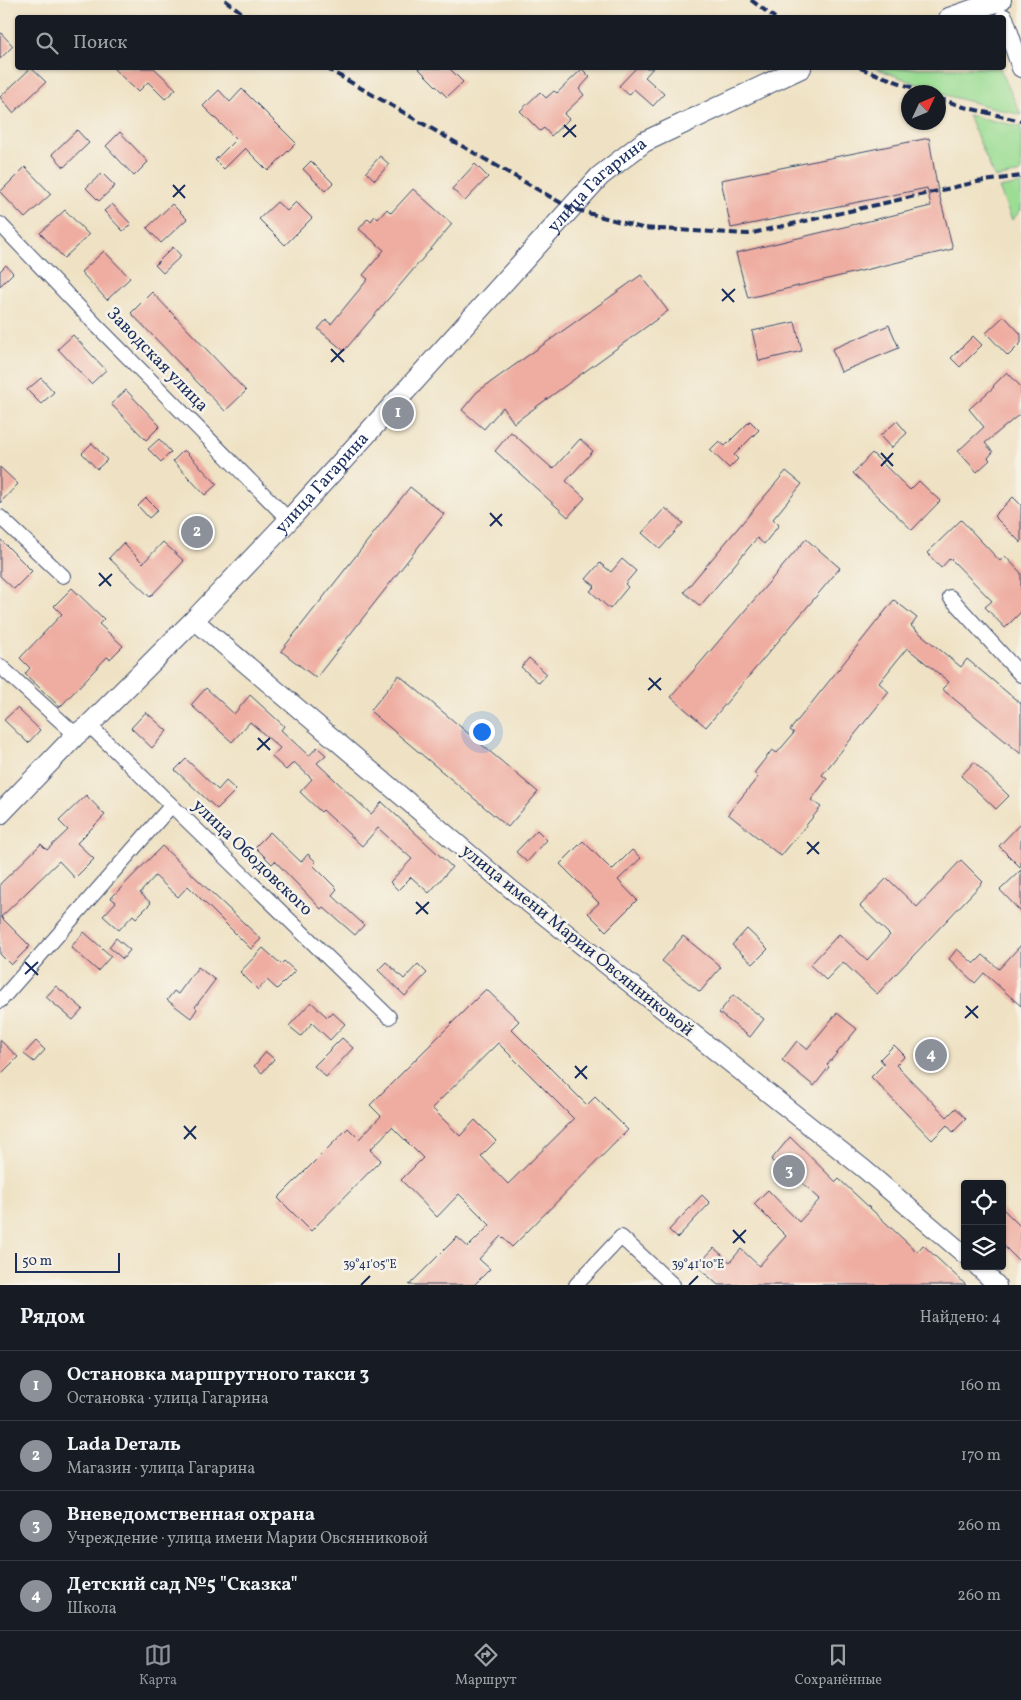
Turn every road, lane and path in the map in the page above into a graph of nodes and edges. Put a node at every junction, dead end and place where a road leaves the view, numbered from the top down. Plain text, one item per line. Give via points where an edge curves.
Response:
1 (1001, 9) edge
2 (967, 15) edge
3 (1006, 24) edge
4 (1021, 68) edge
5 (797, 70) edge
6 (0, 224) edge
7 (0, 517) edge
8 (289, 520) junction
9 (63, 576) dead end
10 (950, 597) dead end
11 (194, 620) junction
12 (0, 666) edge
13 (1021, 676) edge
14 (82, 730) junction
15 (171, 806) junction
16 (0, 814) edge
17 (0, 1001) edge
18 (389, 1017) dead end
19 (961, 1252) edge
20 (981, 1270) edge
21 (576, 1285) edge
22 (673, 1285) edge
23 (997, 1285) edge

1 - 2 main road
3 - 4 street
5 - 8 main road, улица Гагарина via 644,142 600,176
6 - 8 street, Заводская улица
7 - 9 street
8 - 11 main road, улица Гагарина
10 - 13 street
11 - 14 main road, улица Гагарина
11 - 19 street, улица имени Марии Овсянниковой via 512,890 864,1169
12 - 14 street, улица Ободовского
14 - 15 street, улица Ободовского
14 - 16 main road, улица Гагарина
15 - 17 street
15 - 18 street, улица Ободовского
20 - 23 street
21 - 22 street via 621,1237

